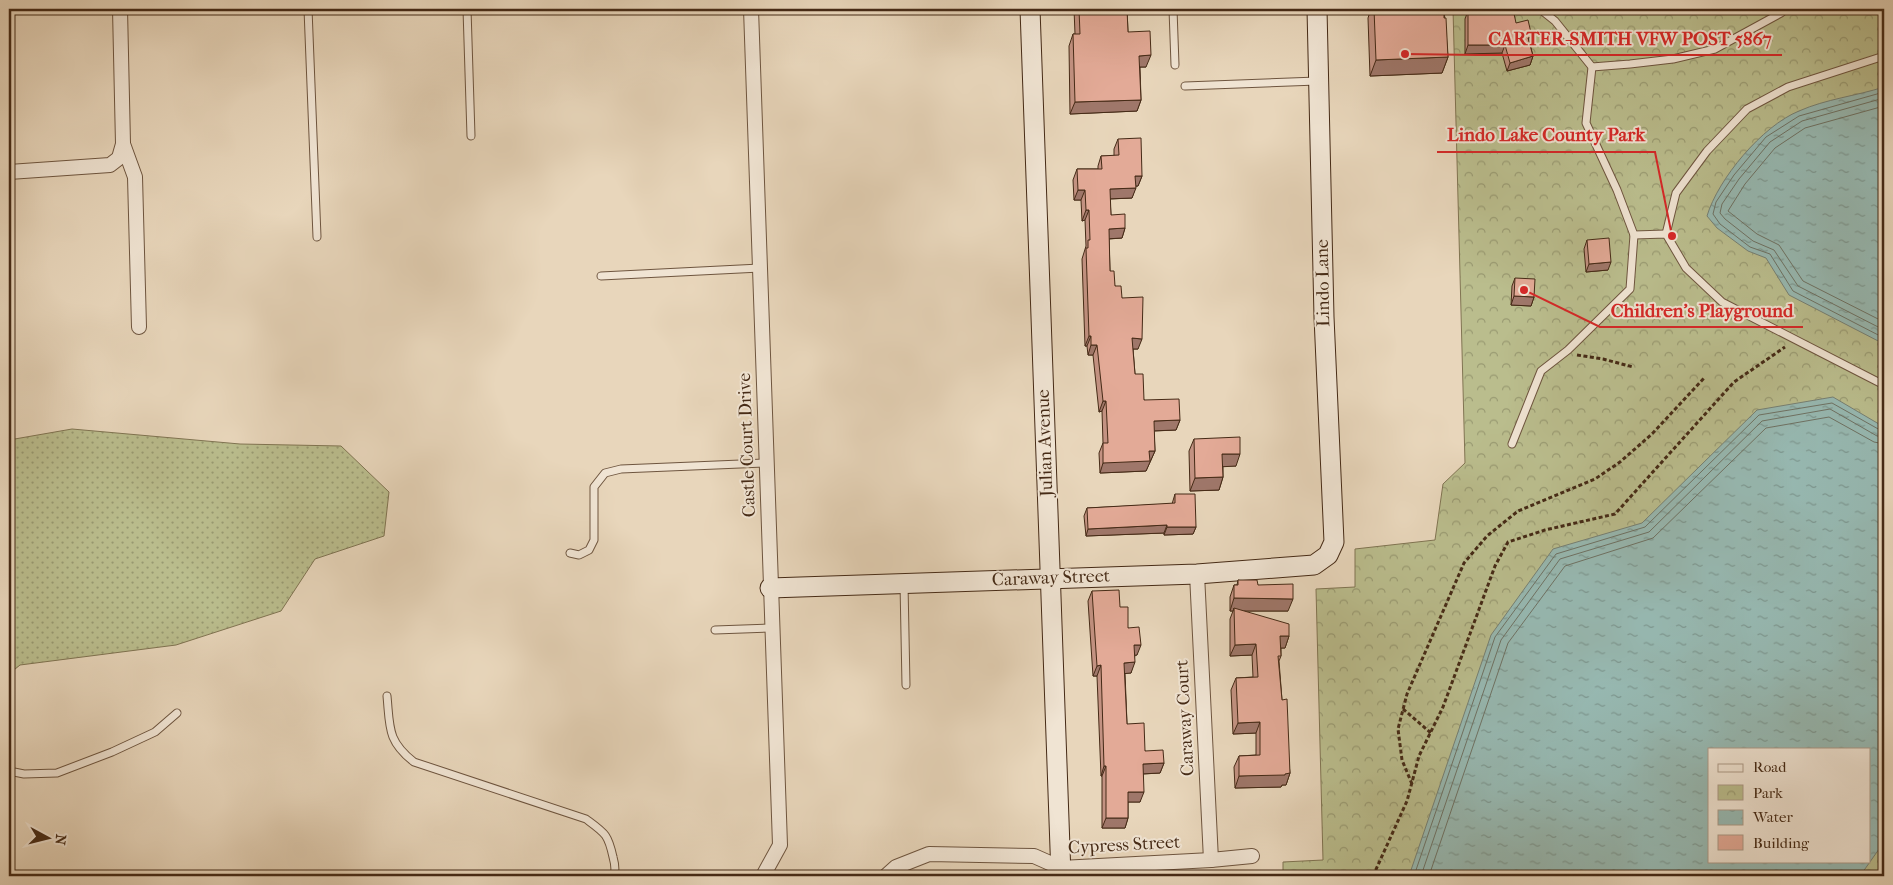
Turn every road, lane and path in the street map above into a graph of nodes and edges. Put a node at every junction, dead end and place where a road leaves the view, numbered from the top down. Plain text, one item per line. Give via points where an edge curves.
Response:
1 (120, 9) edge
2 (308, 9) edge
3 (467, 9) edge
4 (751, 9) edge
5 (1030, 9) edge
6 (1173, 9) edge
7 (1317, 9) edge
8 (1540, 9) edge
9 (1786, 9) edge
10 (1884, 56) edge
11 (1176, 65) dead end
12 (1592, 67) junction
13 (1319, 81) junction
14 (1185, 86) dead end
15 (472, 136) dead end
16 (124, 144) junction
17 (9, 172) edge
18 (1666, 234) junction
19 (1634, 235) junction
20 (317, 237) dead end
21 (760, 268) junction
22 (600, 276) dead end
23 (139, 327) dead end
24 (1796, 340) junction
25 (1568, 350) junction
26 (1633, 367) dead end
27 (1705, 377) dead end
28 (1884, 386) edge
29 (1512, 444) dead end
30 (766, 462) junction
31 (570, 553) dead end
32 (1328, 556) joint
33 (1197, 574) junction
34 (1049, 578) junction
35 (904, 584) junction
36 (770, 588) junction
37 (772, 628) junction
38 (716, 630) dead end
39 (906, 684) dead end
40 (387, 696) dead end
41 (1403, 709) junction
42 (177, 713) dead end
43 (1431, 733) junction
44 (9, 771) edge
45 (1412, 785) junction
46 (1252, 856) dead end
47 (1211, 860) junction
48 (1061, 872) edge
49 (614, 876) edge
50 (763, 876) edge
51 (886, 876) edge
52 (1373, 876) edge

1 - 16 street
2 - 20 lane
3 - 15 lane
4 - 21 street, Castle Court Drive
5 - 34 street, Julian Avenue
6 - 11 lane
7 - 13 street, Lindo Lane
8 - 12 lane via 1555,21
9 - 12 lane via 1715,49 1673,59
10 - 18 lane via 1788,87 1747,109 1706,151 1676,193
12 - 19 lane via 1586,123
13 - 14 lane
13 - 32 street, Lindo Lane via 1324,317 1334,542
16 - 17 street via 120,158 110,165
16 - 23 street via 135,177
18 - 19 lane
18 - 24 lane via 1686,268 1722,302
19 - 25 lane via 1630,289
21 - 22 lane
21 - 30 street, Castle Court Drive
24 - 28 lane
24 - 43 path via 1734,382 1614,514 1508,542 1495,566
25 - 26 path via 1576,355
25 - 29 lane via 1541,371
27 - 41 path via 1652,434 1620,462 1594,479 1518,511 1487,536 1464,563
30 - 31 lane via 621,469 605,473 594,487 594,540 589,550 579,555
30 - 36 street, Castle Court Drive
32 - 33 street, Caraway Street via 1314,565
33 - 34 street, Caraway Street
33 - 47 street, Caraway Court
34 - 35 street, Caraway Street
34 - 48 street, Julian Avenue
35 - 36 street, Caraway Street
35 - 39 lane
36 - 37 street, Castle Court Drive
37 - 38 lane
37 - 50 street, Castle Court Drive via 780,845
40 - 49 lane via 390,729 394,744 401,752 414,762 586,820 610,839 616,868
41 - 43 path
41 - 45 path via 1398,729 1402,760
42 - 44 lane via 155,732 57,772 24,774
43 - 45 path via 1419,756
45 - 52 path
46 - 47 street, Cypress Street
47 - 48 street, Cypress Street
48 - 51 street, Cypress Street via 1034,856 928,854 896,867

